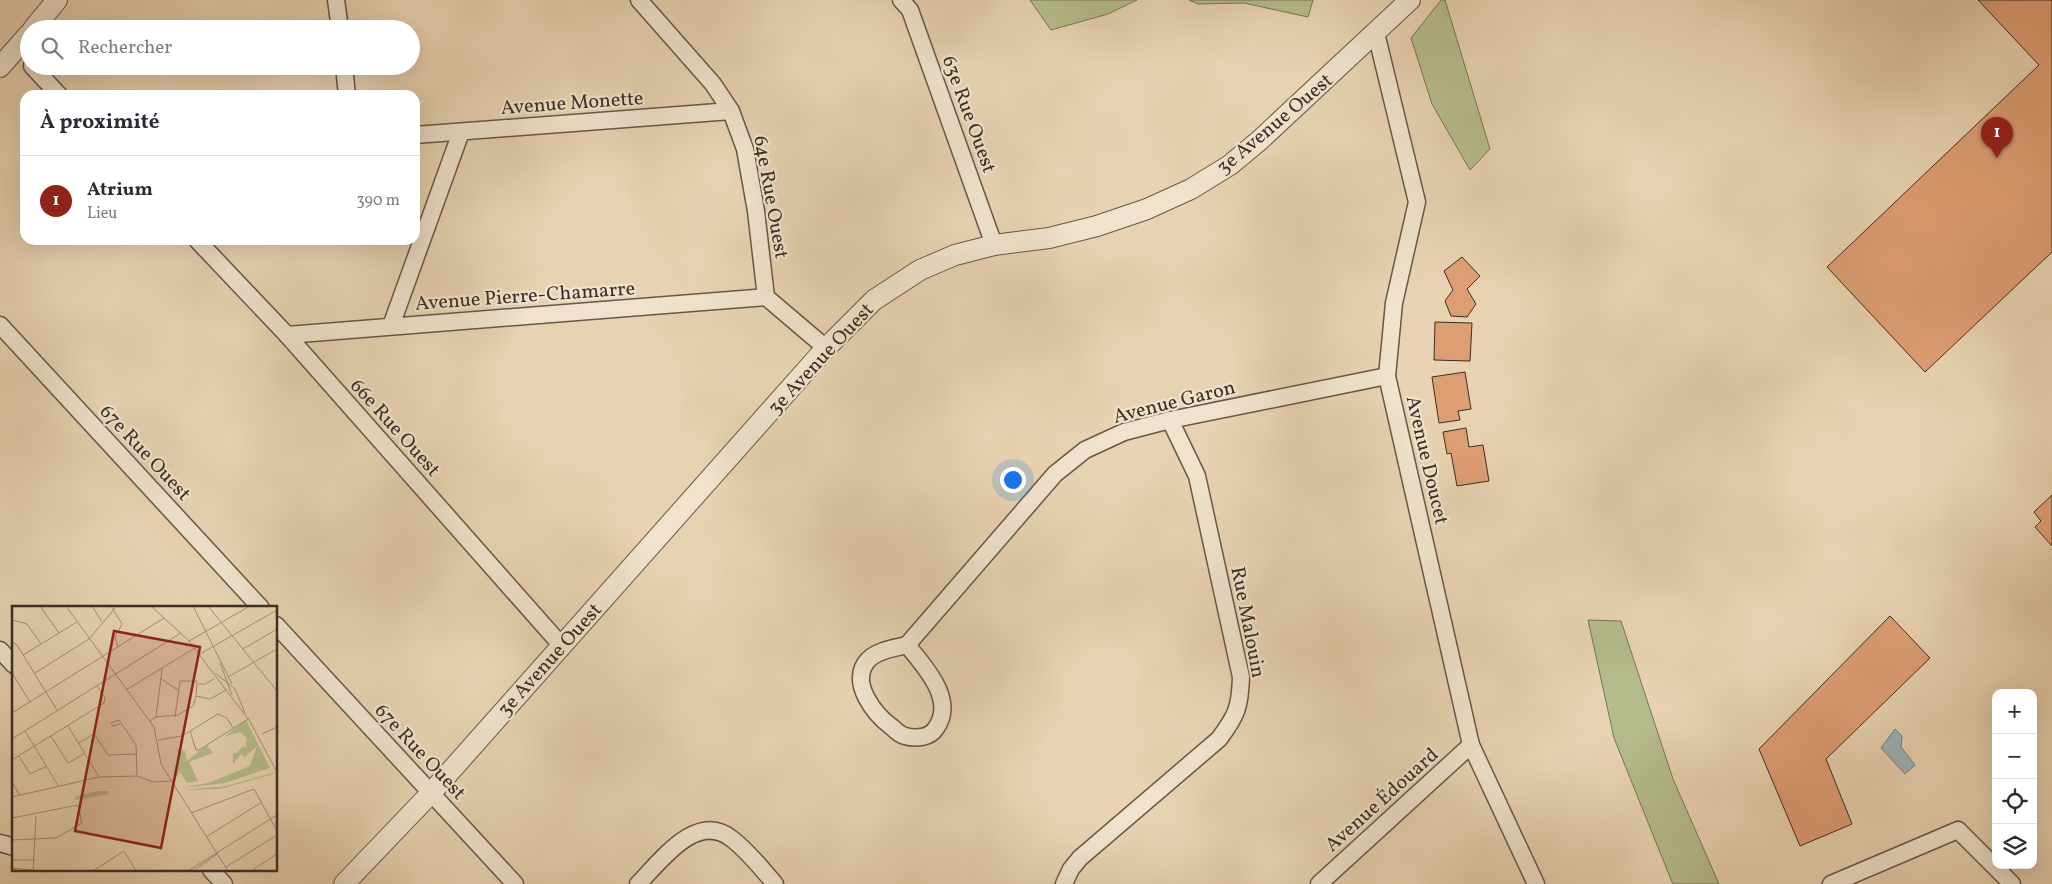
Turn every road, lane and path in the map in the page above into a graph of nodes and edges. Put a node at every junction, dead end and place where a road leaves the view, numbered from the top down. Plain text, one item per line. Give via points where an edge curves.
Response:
1 (57, 0) edge
2 (336, 0) edge
3 (639, 0) edge
4 (902, 0) edge
5 (1410, 0) edge
6 (40, 20) edge
7 (339, 20) edge
8 (1376, 33) junction
9 (20, 57) edge
10 (0, 67) edge
11 (40, 75) edge
12 (345, 75) edge
13 (54, 90) edge
14 (347, 90) edge
15 (731, 112) junction
16 (461, 132) junction
17 (420, 135) edge
18 (201, 245) edge
19 (994, 245) junction
20 (766, 297) junction
21 (0, 325) edge
22 (391, 326) junction
23 (287, 335) junction
24 (826, 348) junction
25 (1387, 376) junction
26 (1170, 420) junction
27 (259, 606) edge
28 (278, 627) edge
29 (561, 645) junction
30 (907, 645) junction
31 (0, 650) edge
32 (12, 663) edge
33 (1471, 745) junction
34 (431, 793) junction
35 (0, 843) edge
36 (12, 847) edge
37 (212, 872) edge
38 (224, 884) edge
39 (344, 884) edge
40 (514, 884) edge
41 (638, 884) edge
42 (775, 884) edge
43 (1064, 884) edge
44 (1319, 884) edge
45 (1536, 884) edge
46 (1831, 884) edge
47 (2012, 884) edge

1 - 6 street
2 - 7 street
3 - 15 street, 64e Rue Ouest via 713,84
4 - 19 street, 63e Rue Ouest via 910,10
5 - 8 street, 3e Avenue Ouest
8 - 19 street, 3e Avenue Ouest via 1260,140 1230,165 1191,189 1097,226 1049,238
8 - 25 street, Avenue Doucet via 1417,202 1394,303
9 - 10 street
11 - 13 street
12 - 14 street
15 - 16 street, Avenue Monette
15 - 20 street, 64e Rue Ouest via 745,149
16 - 17 street, Avenue Monette
16 - 22 street
18 - 23 street, 66e Rue Ouest
19 - 24 street, 3e Avenue Ouest via 955,255 920,270 874,300
20 - 22 street, Avenue Pierre-Chamarre
20 - 24 street
21 - 27 street, 67e Rue Ouest
22 - 23 street, Avenue Pierre-Chamarre
23 - 29 street, 66e Rue Ouest
24 - 29 street, 3e Avenue Ouest
25 - 26 street, Avenue Garon
25 - 33 street, Avenue Doucet
26 - 30 street, Avenue Garon via 1124,432 1092,446 1055,474
26 - 43 street, Rue Malouin via 1197,476 1241,677 1240,701 1234,720 1219,739 1080,858
28 - 34 street, 67e Rue Ouest
29 - 34 street, 3e Avenue Ouest
30 - 30 street via 884,650 868,660 862,674 863,691 870,707 885,723 903,736 920,738 933,733 942,719 944,706 939,690
31 - 32 street
33 - 44 street, Avenue Édouard
33 - 45 street, Avenue Doucet
34 - 39 street, 3e Avenue Ouest
34 - 40 street, 67e Rue Ouest
35 - 36 street
37 - 38 street
41 - 42 street via 685,837 714,830 732,838
46 - 47 street via 1958,830

